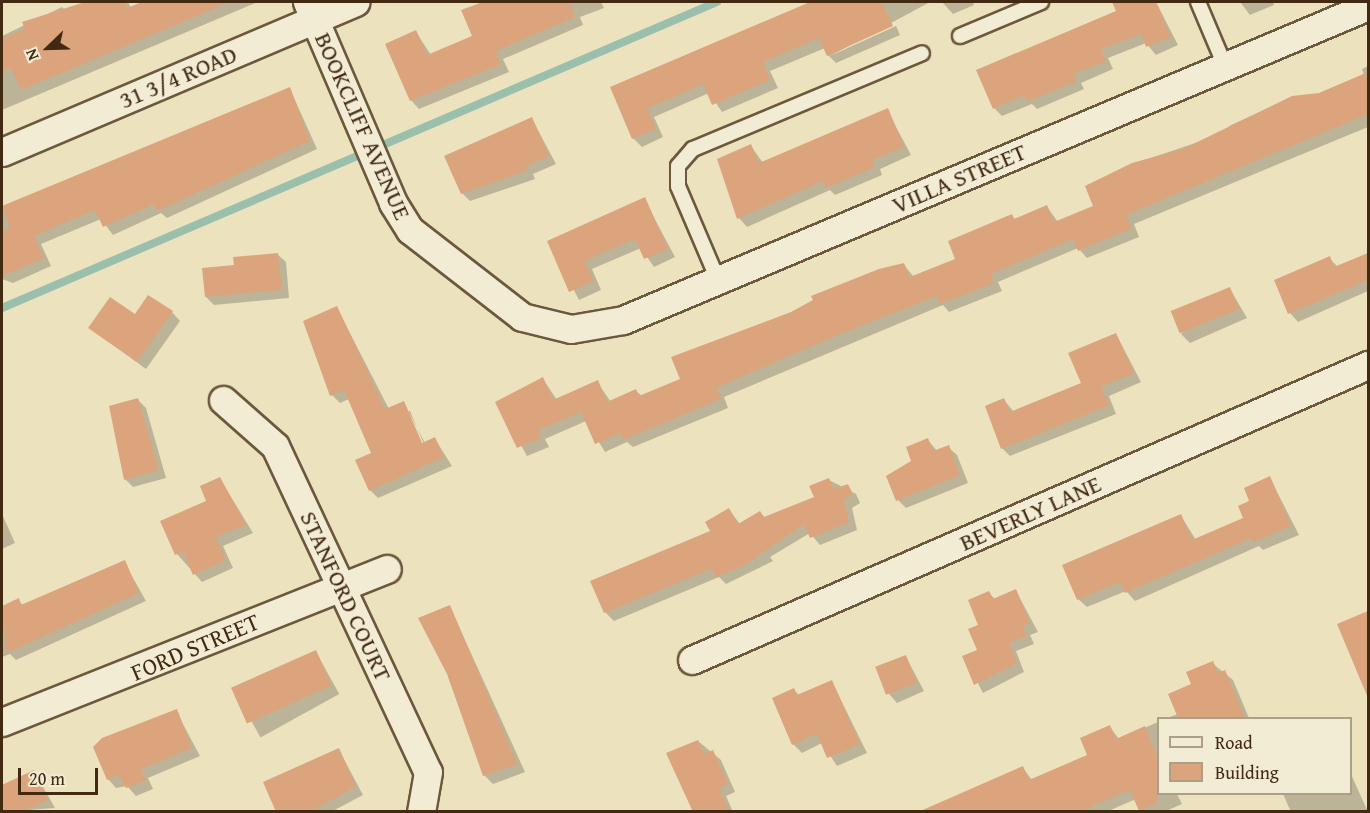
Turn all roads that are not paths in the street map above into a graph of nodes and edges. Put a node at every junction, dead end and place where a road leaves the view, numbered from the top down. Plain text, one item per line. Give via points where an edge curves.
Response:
1 (355, 2) edge
2 (1041, 2) edge
3 (1198, 2) edge
4 (1368, 6) edge
5 (310, 10) edge
6 (960, 36) dead end
7 (922, 53) dead end
8 (1226, 66) junction
9 (2, 152) edge
10 (718, 280) junction
11 (545, 325) joint
12 (1368, 365) edge
13 (223, 400) dead end
14 (387, 569) dead end
15 (341, 586) junction
16 (692, 660) dead end
17 (2, 722) edge
18 (421, 812) edge

1 - 5 street, 31 3/4 ROAD
2 - 6 lane
3 - 8 lane
4 - 8 street, VILLA STREET
5 - 9 street, 31 3/4 ROAD
5 - 11 street, BOOKCLIFF AVENUE via 393,203 410,230 522,316
7 - 10 lane via 693,149 678,166 678,186
8 - 10 street, VILLA STREET
10 - 11 street, VILLA STREET via 597,328
12 - 16 street, BEVERLY LANE
13 - 15 street, STANFORD COURT via 275,446
14 - 15 street, FORD STREET
15 - 17 street, FORD STREET
15 - 18 street, STANFORD COURT via 428,772

